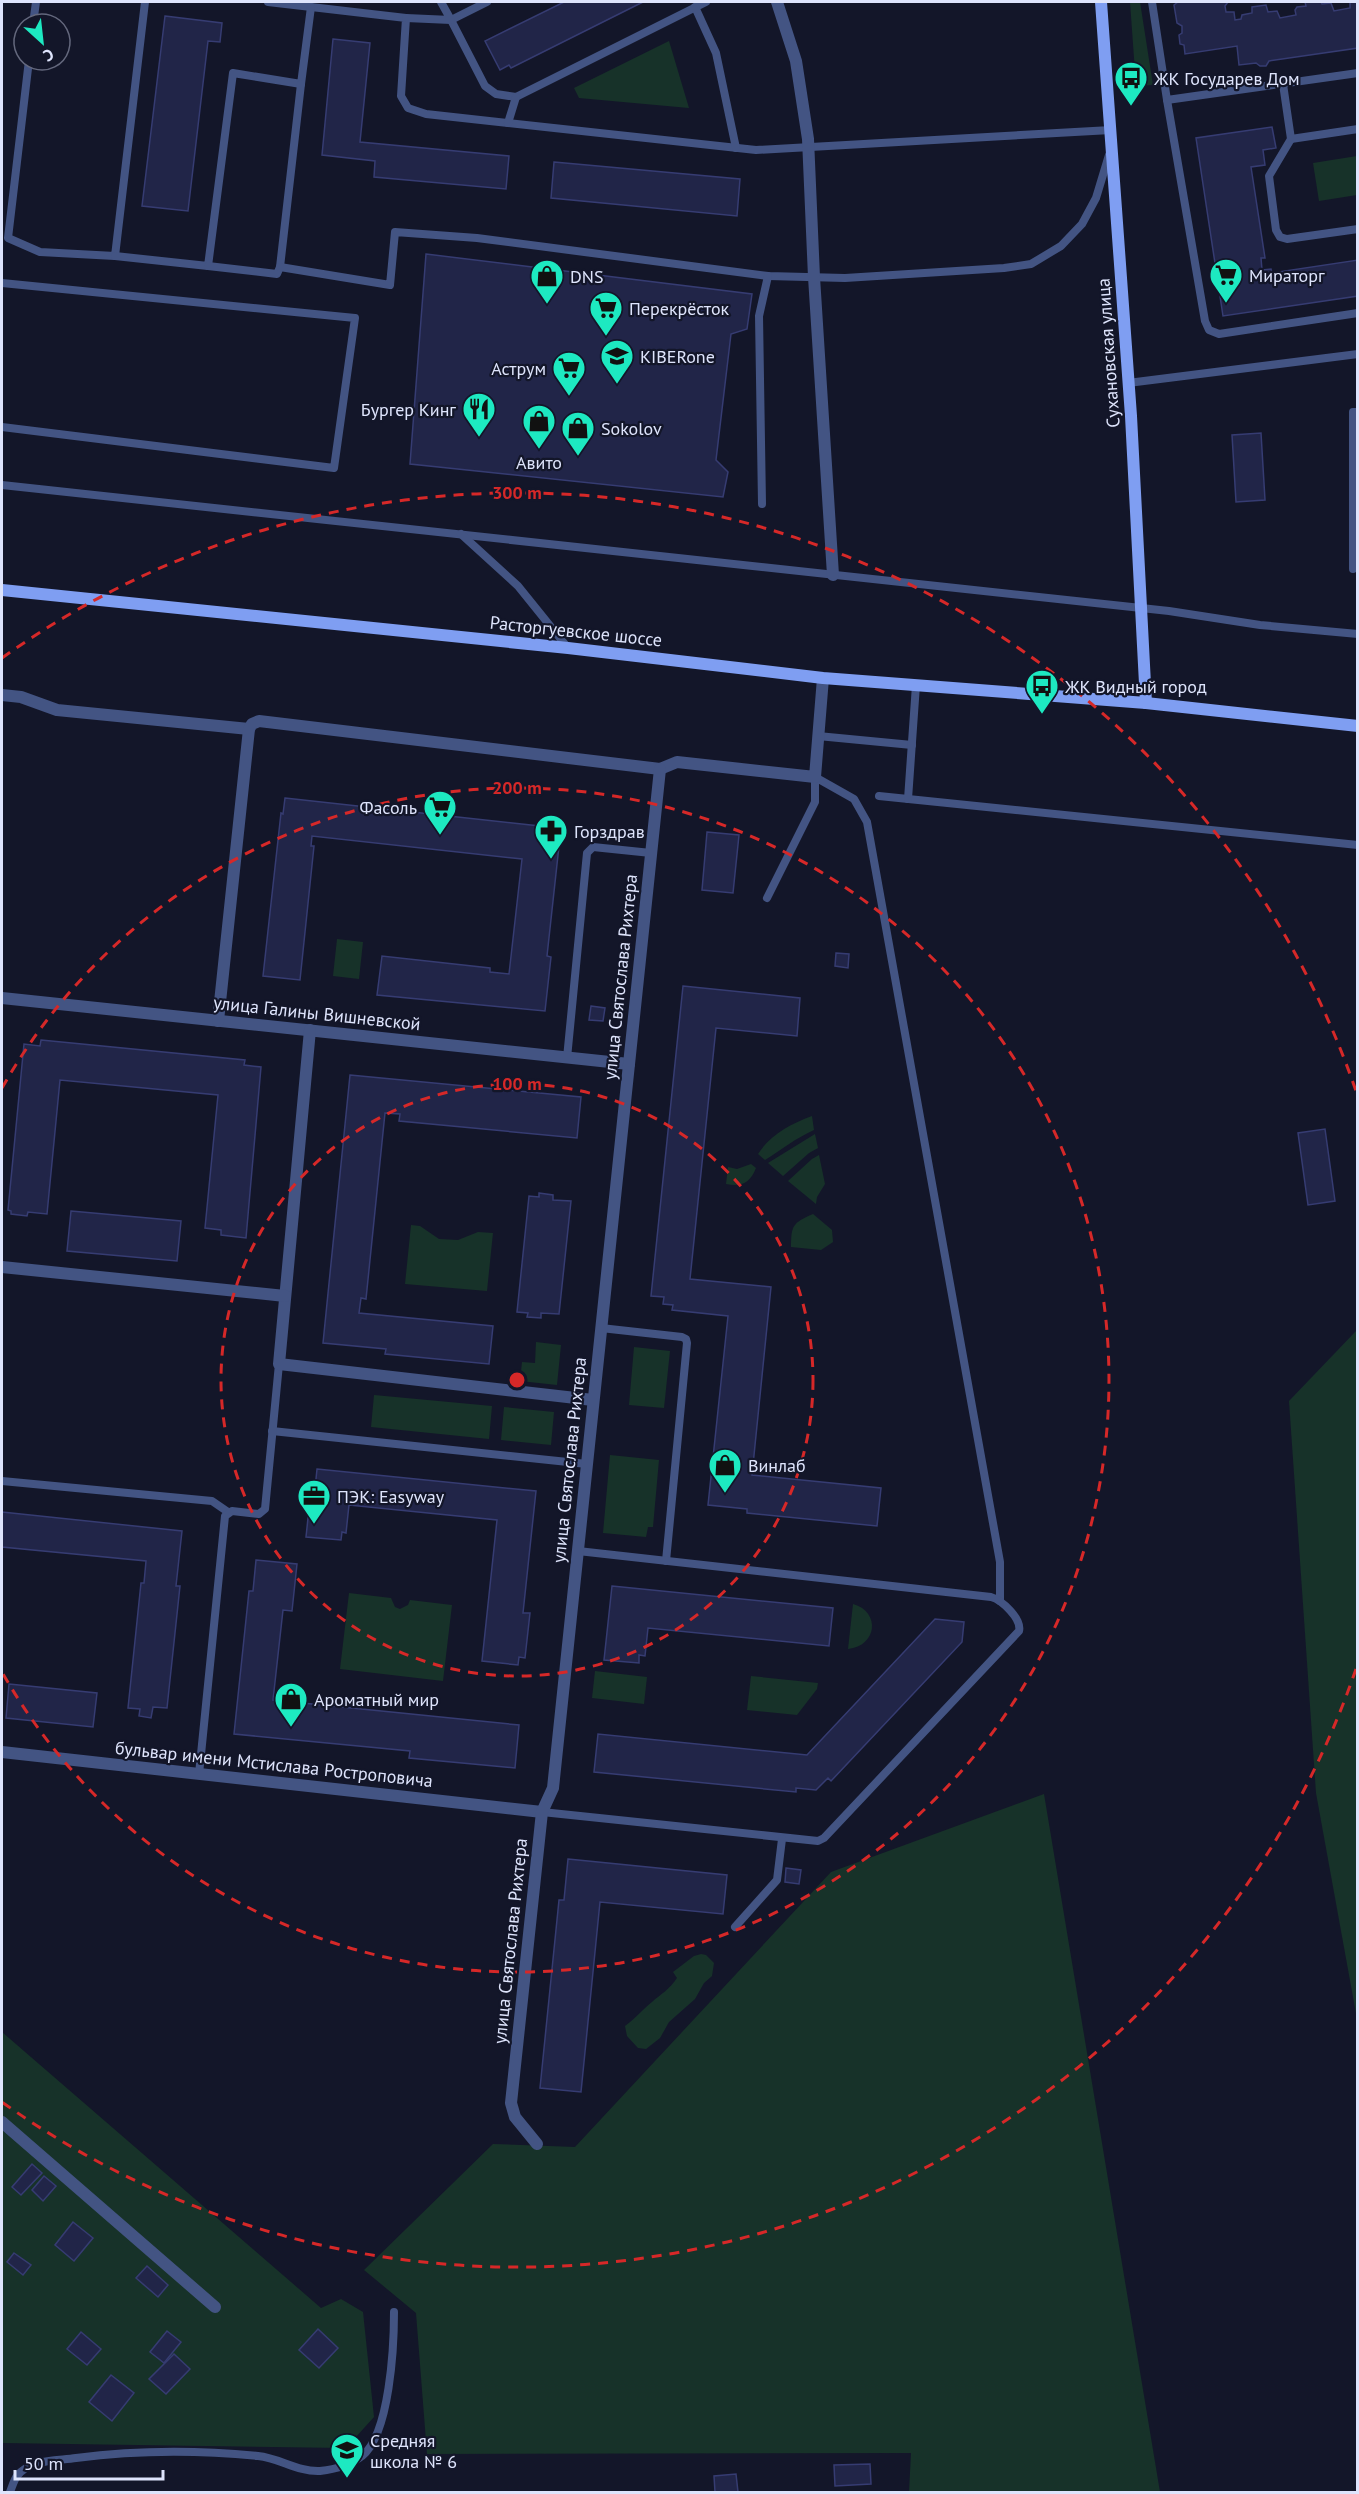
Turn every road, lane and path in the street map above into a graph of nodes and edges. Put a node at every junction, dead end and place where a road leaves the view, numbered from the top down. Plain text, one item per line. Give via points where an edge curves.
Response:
1 (144, 2) edge
2 (268, 2) edge
3 (441, 2) edge
4 (487, 2) edge
5 (706, 2) edge
6 (777, 2) edge
7 (1101, 2) edge
8 (1152, 2) edge
9 (310, 7) junction
10 (695, 7) junction
11 (406, 18) junction
12 (451, 20) junction
13 (27, 72) edge
14 (1358, 73) edge
15 (301, 84) junction
16 (1282, 84) junction
17 (516, 97) junction
18 (1167, 100) junction
19 (508, 123) junction
20 (1358, 129) edge
21 (1111, 130) junction
22 (1291, 140) junction
23 (1112, 146) junction
24 (808, 147) junction
25 (735, 148) junction
26 (1358, 229) edge
27 (5, 239) edge
28 (115, 256) junction
29 (208, 266) junction
30 (280, 267) junction
31 (768, 276) junction
32 (814, 277) junction
33 (2, 283) edge
34 (1358, 314) edge
35 (1358, 354) edge
36 (1128, 384) junction
37 (1358, 412) edge
38 (2, 427) edge
39 (2, 485) edge
40 (762, 504) dead end
41 (461, 534) junction
42 (1353, 569) dead end
43 (833, 575) junction
44 (2, 590) edge
45 (1143, 609) junction
46 (1358, 634) edge
47 (568, 648) junction
48 (823, 678) junction
49 (916, 685) junction
50 (2, 695) edge
51 (1146, 703) junction
52 (1358, 726) edge
53 (249, 729) junction
54 (818, 736) junction
55 (912, 746) junction
56 (660, 769) junction
57 (815, 777) junction
58 (879, 796) dead end
59 (908, 799) junction
60 (1358, 845) edge
61 (651, 853) junction
62 (767, 898) dead end
63 (2, 998) edge
64 (218, 1021) junction
65 (310, 1030) junction
66 (567, 1058) junction
67 (629, 1064) junction
68 (2, 1267) edge
69 (285, 1296) junction
70 (601, 1328) junction
71 (279, 1364) junction
72 (593, 1400) junction
73 (272, 1431) junction
74 (587, 1464) junction
75 (2, 1481) edge
76 (228, 1512) junction
77 (578, 1551) junction
78 (666, 1561) junction
79 (1000, 1601) junction
80 (2, 1752) edge
81 (200, 1774) junction
82 (542, 1812) junction
83 (782, 1839) junction
84 (735, 1927) dead end
85 (2, 2122) edge
86 (537, 2144) dead end
87 (216, 2307) dead end
88 (394, 2312) dead end
89 (10, 2493) edge

1 - 28 lane
2 - 9 lane
3 - 12 lane
4 - 12 lane
5 - 10 lane
6 - 24 street via 796,61
7 - 21 main road, Сухановская улица
8 - 18 lane
9 - 11 lane
9 - 15 lane
10 - 17 lane
10 - 25 lane via 716,53
11 - 12 lane
11 - 19 lane via 401,96 408,108 426,114
12 - 17 lane via 485,86 496,94
13 - 27 lane
14 - 16 lane
15 - 29 lane via 233,73
15 - 30 lane
16 - 18 lane
16 - 22 lane
17 - 19 lane
18 - 34 lane via 1209,330 1219,334
19 - 25 lane
20 - 22 lane
21 - 23 main road, Сухановская улица
21 - 24 lane
22 - 26 lane via 1269,176 1280,237
23 - 32 lane via 1096,198 1082,224 1061,246 1031,264 906,275
23 - 36 main road, Сухановская улица
24 - 25 lane
24 - 32 street
27 - 28 lane via 40,252
28 - 29 lane
29 - 30 lane via 277,274
30 - 31 lane via 390,285 395,232 477,238
31 - 32 lane
31 - 40 lane via 759,316
32 - 43 street
33 - 38 lane via 355,318 334,468
35 - 36 lane
36 - 45 main road, Сухановская улица
37 - 42 lane via 1353,412
39 - 41 lane
41 - 43 lane
41 - 47 lane via 518,586
43 - 45 lane
44 - 47 main road, Расторгуевское шоссе
45 - 46 lane
45 - 51 main road, Сухановская улица
47 - 48 main road, Расторгуевское шоссе
48 - 49 main road, Расторгуевское шоссе
48 - 54 street
49 - 51 main road, Расторгуевское шоссе
49 - 55 lane
50 - 53 street via 21,697 57,710
51 - 52 main road, Расторгуевское шоссе
53 - 56 street via 259,722
53 - 64 street
54 - 55 lane
54 - 57 street
55 - 59 lane
56 - 57 street via 677,762
56 - 61 street, улица Святослава Рихтера
57 - 62 lane via 815,802
57 - 79 lane via 854,799 867,822 1000,1562
58 - 59 lane
59 - 60 lane
61 - 66 lane via 593,847 587,853
61 - 67 street, улица Святослава Рихтера
63 - 64 street, улица Галины Вишневской
64 - 65 street, улица Галины Вишневской
65 - 66 street, улица Галины Вишневской
65 - 69 street
66 - 67 street, улица Галины Вишневской
67 - 70 street, улица Святослава Рихтера
68 - 69 street
69 - 71 street
70 - 72 street, улица Святослава Рихтера
70 - 78 lane via 686,1339
71 - 72 street
71 - 73 lane
72 - 74 street, улица Святослава Рихтера
73 - 74 lane
73 - 76 lane via 266,1509 259,1514
74 - 77 street, улица Святослава Рихтера
75 - 76 lane via 212,1501
76 - 81 lane
77 - 78 lane
77 - 82 street, улица Святослава Рихтера via 553,1788
78 - 79 lane
79 - 83 lane via 1018,1621 1019,1631 825,1838 813,1842
80 - 81 street, бульвар имени Мстислава Ростроповича
81 - 82 street, бульвар имени Мстислава Ростроповича
82 - 83 lane
82 - 86 street, улица Святослава Рихтера via 511,2103 515,2117
83 - 84 lane via 777,1880
85 - 87 street
88 - 89 lane via 384,2414 364,2455 343,2467 318,2471 295,2469 262,2457 133,2451 31,2464 17,2476

